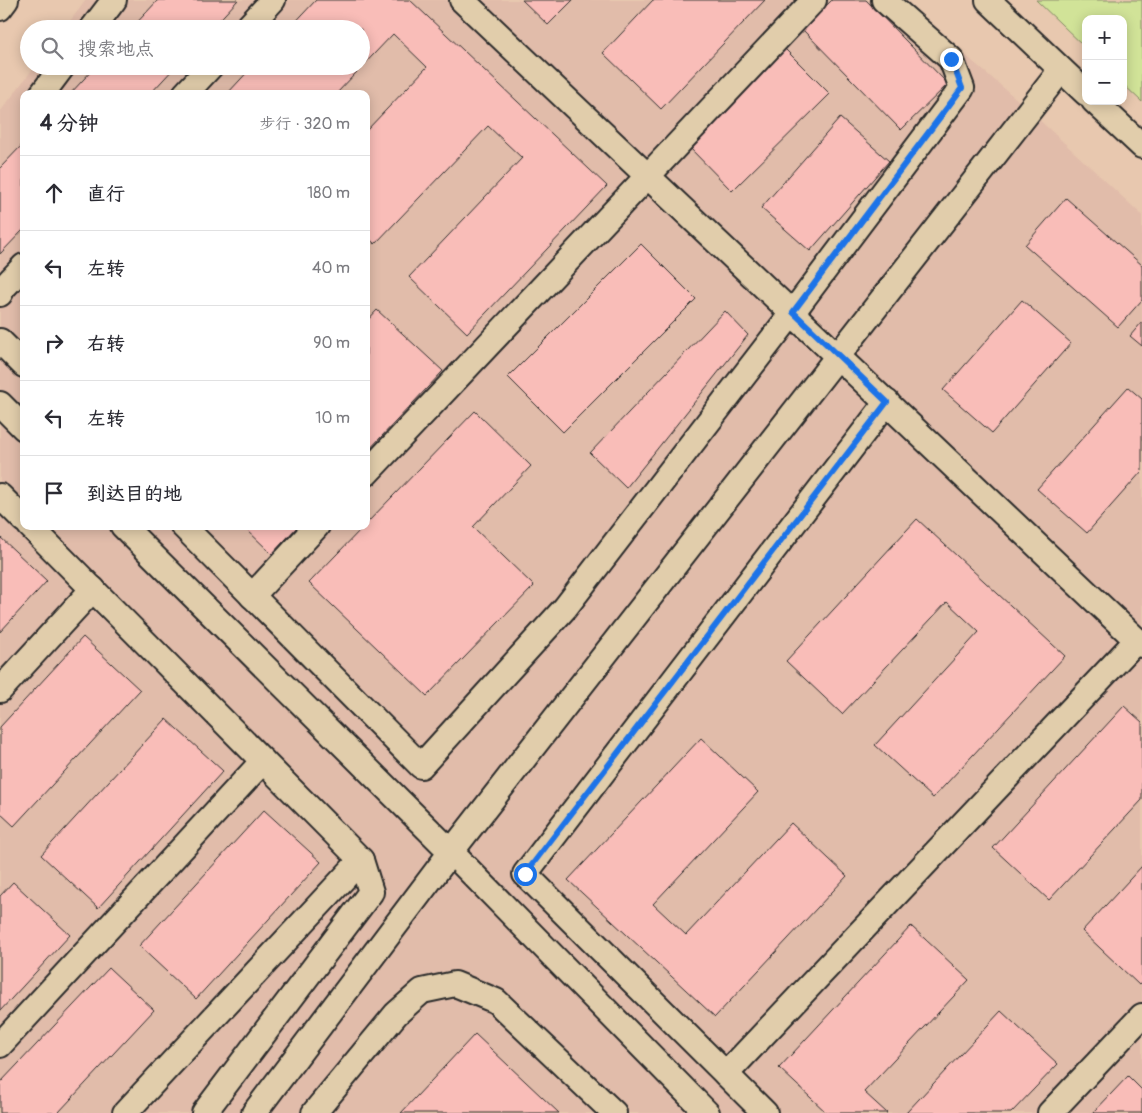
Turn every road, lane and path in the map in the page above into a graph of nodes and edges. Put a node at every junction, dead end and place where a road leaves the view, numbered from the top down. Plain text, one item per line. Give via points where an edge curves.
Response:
1 (6, 0) edge
2 (114, 0) edge
3 (273, 0) edge
4 (462, 0) edge
5 (814, 0) edge
6 (884, 0) edge
7 (988, 0) edge
8 (0, 8) edge
9 (99, 20) edge
10 (254, 20) edge
11 (1061, 70) junction
12 (56, 75) edge
13 (203, 75) edge
14 (1082, 89) edge
15 (45, 90) edge
16 (189, 90) edge
17 (1098, 105) edge
18 (1142, 146) edge
19 (648, 175) junction
20 (20, 270) edge
21 (0, 294) edge
22 (793, 312) junction
23 (0, 341) edge
24 (839, 355) junction
25 (20, 361) edge
26 (887, 402) junction
27 (0, 404) edge
28 (20, 424) edge
29 (370, 470) edge
30 (0, 496) edge
31 (20, 516) edge
32 (34, 530) edge
33 (127, 530) edge
34 (187, 530) edge
35 (313, 530) edge
36 (93, 589) junction
37 (252, 596) junction
38 (1140, 642) edge
39 (0, 690) edge
40 (263, 761) junction
41 (451, 852) junction
42 (361, 860) junction
43 (1142, 1016) edge
44 (0, 1045) edge
45 (726, 1074) junction
46 (125, 1113) edge
47 (204, 1113) edge
48 (254, 1113) edge
49 (314, 1113) edge
50 (614, 1113) edge
51 (707, 1113) edge
52 (765, 1113) edge
53 (1050, 1113) edge

1 - 8 street
2 - 9 street
3 - 10 street
4 - 19 street
5 - 19 street
6 - 22 street via 951,59 962,88
7 - 11 street
11 - 14 street
11 - 24 street
12 - 15 street
13 - 16 street
17 - 18 street
19 - 22 street
19 - 29 street
20 - 21 street
22 - 24 street
22 - 37 street via 566,608 421,766
23 - 25 street
24 - 26 street
24 - 41 street
26 - 38 street
26 - 45 street via 525,874
27 - 28 street
30 - 31 street
32 - 36 street
33 - 41 street
34 - 37 street
35 - 37 street
36 - 39 street
36 - 40 street
38 - 45 street
40 - 42 street
40 - 44 street
41 - 48 street
41 - 51 street
42 - 46 street
42 - 47 street via 371,892
43 - 53 street
45 - 52 street
49 - 50 street via 402,1008 422,991 455,984 496,1001

